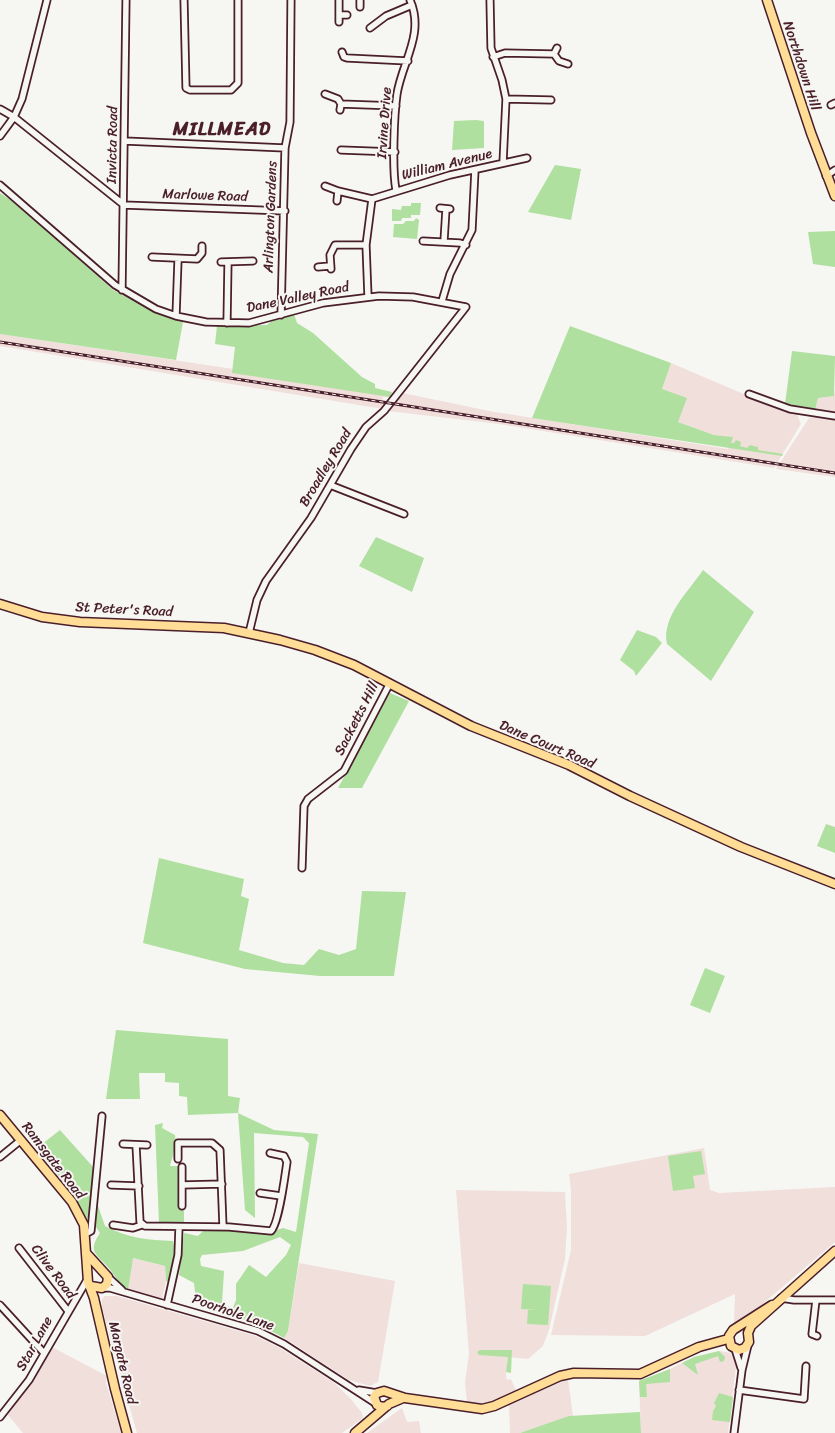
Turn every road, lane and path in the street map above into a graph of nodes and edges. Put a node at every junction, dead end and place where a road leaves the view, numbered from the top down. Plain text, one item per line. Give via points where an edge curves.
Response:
1 (47, 0) edge
2 (126, 0) edge
3 (184, 0) edge
4 (238, 0) edge
5 (291, 0) edge
6 (339, 0) edge
7 (360, 0) edge
8 (490, 0) edge
9 (767, 0) edge
10 (411, 2) edge
11 (360, 8) dead end
12 (339, 15) junction
13 (347, 15) dead end
14 (339, 22) dead end
15 (370, 28) dead end
16 (342, 52) dead end
17 (493, 57) junction
18 (408, 61) junction
19 (568, 64) dead end
20 (325, 94) dead end
21 (506, 99) junction
22 (552, 100) dead end
23 (396, 106) junction
24 (0, 109) edge
25 (14, 116) junction
26 (0, 136) edge
27 (125, 141) junction
28 (285, 148) junction
29 (341, 150) dead end
30 (395, 152) junction
31 (528, 158) dead end
32 (503, 163) junction
33 (475, 170) junction
34 (835, 170) edge
35 (826, 176) junction
36 (0, 185) edge
37 (325, 186) dead end
38 (396, 190) junction
39 (338, 192) junction
40 (835, 196) edge
41 (372, 199) junction
42 (337, 201) dead end
43 (124, 205) junction
44 (445, 209) dead end
45 (285, 211) junction
46 (423, 241) dead end
47 (444, 241) junction
48 (466, 245) junction
49 (202, 246) dead end
50 (366, 246) junction
51 (152, 257) dead end
52 (178, 260) junction
53 (253, 261) dead end
54 (221, 262) dead end
55 (228, 262) junction
56 (318, 267) dead end
57 (122, 290) junction
58 (368, 297) junction
59 (442, 301) junction
60 (466, 306) joint
61 (281, 315) junction
62 (176, 316) junction
63 (227, 323) junction
64 (749, 394) dead end
65 (835, 416) edge
66 (330, 485) junction
67 (404, 514) dead end
68 (0, 604) edge
69 (249, 633) junction
70 (390, 683) junction
71 (302, 868) dead end
72 (835, 884) edge
73 (0, 1115) edge
74 (102, 1116) dead end
75 (21, 1140) junction
76 (123, 1144) dead end
77 (136, 1144) junction
78 (148, 1145) dead end
79 (270, 1152) dead end
80 (0, 1158) edge
81 (178, 1158) dead end
82 (182, 1168) dead end
83 (120, 1178) dead end
84 (222, 1184) junction
85 (111, 1185) dead end
86 (182, 1185) junction
87 (120, 1186) junction
88 (139, 1186) junction
89 (260, 1193) dead end
90 (281, 1196) junction
91 (182, 1206) dead end
92 (113, 1225) dead end
93 (142, 1225) junction
94 (179, 1227) junction
95 (223, 1227) junction
96 (85, 1234) junction
97 (19, 1248) dead end
98 (835, 1251) edge
99 (87, 1254) junction
100 (102, 1269) junction
101 (108, 1277) junction
102 (93, 1284) junction
103 (123, 1292) junction
104 (781, 1298) junction
105 (816, 1300) junction
106 (835, 1300) edge
107 (0, 1305) edge
108 (167, 1305) junction
109 (772, 1305) junction
110 (68, 1311) junction
111 (736, 1329) junction
112 (748, 1333) junction
113 (817, 1336) dead end
114 (728, 1339) junction
115 (748, 1345) junction
116 (734, 1349) junction
117 (695, 1350) junction
118 (44, 1353) junction
119 (806, 1366) dead end
120 (742, 1370) junction
121 (354, 1389) junction
122 (740, 1390) junction
123 (377, 1393) junction
124 (389, 1394) junction
125 (405, 1398) junction
126 (376, 1404) junction
127 (388, 1405) junction
128 (0, 1417) edge
129 (370, 1422) junction
130 (127, 1433) edge
131 (355, 1433) edge
132 (734, 1433) edge

1 - 25 street via 22,99
2 - 27 street, Invicta Road
3 - 4 street via 186,88 190,90 231,90 238,83
5 - 28 street, Arlington Gardens via 290,122
6 - 12 street
7 - 11 street
8 - 17 street via 489,37
9 - 35 main road, Northdown Hill
10 - 15 street
10 - 18 street, Irvine Drive via 414,39
12 - 13 street
12 - 14 street
16 - 18 street via 347,58
17 - 19 street via 505,53 556,51 559,61
17 - 21 street
18 - 23 street, Irvine Drive
20 - 23 street via 338,99 340,107
21 - 22 street
21 - 32 street
23 - 30 street, Irvine Drive
24 - 25 street
25 - 26 street
25 - 43 street
27 - 28 street
27 - 43 street, Invicta Road
28 - 45 street, Arlington Gardens
29 - 30 street
30 - 38 street, Irvine Drive
31 - 32 street, William Avenue
32 - 33 street, William Avenue
33 - 38 street, William Avenue
33 - 48 street via 473,224
34 - 35 street
35 - 40 main road, Northdown Hill
36 - 57 street, Dane Valley Road
37 - 39 street
38 - 41 street, William Avenue
39 - 41 street
39 - 42 street
41 - 50 street
43 - 45 street, Marlowe Road
43 - 57 street, Invicta Road
44 - 47 street
45 - 61 street, Arlington Gardens
46 - 47 street
47 - 48 street
48 - 59 street via 450,274
49 - 52 street via 200,257
50 - 56 street via 335,245 331,251 330,267
50 - 58 street
51 - 52 street
52 - 62 street
53 - 55 street
54 - 55 street
55 - 63 street
57 - 62 street, Dane Valley Road
58 - 59 street, Dane Valley Road
58 - 61 street, Dane Valley Road via 323,303
59 - 60 street, Dane Valley Road
60 - 66 street, Broadley Road via 384,410 366,427
61 - 63 street, Dane Valley Road via 259,322
62 - 63 street, Dane Valley Road
64 - 65 street via 790,409
66 - 67 street
66 - 69 street, Broadley Road via 311,518 266,580
68 - 69 main road, St Peter's Road via 42,617 80,622 195,626
69 - 70 main road, Dane Court Road via 315,650
70 - 71 street, Sacketts Hill via 344,771 308,799 304,806
70 - 72 main road, Dane Court Road via 471,726 569,765 724,839
73 - 75 main road, Ramsgate Road
74 - 96 street via 91,1231
75 - 80 street
75 - 96 main road, Ramsgate Road via 72,1202 84,1224
76 - 77 street
77 - 78 street
77 - 88 street
79 - 90 street via 287,1160
81 - 84 street via 178,1143 212,1143 220,1150
82 - 86 street
83 - 87 street
84 - 86 street
84 - 95 street
85 - 87 street
86 - 91 street
87 - 88 street
88 - 93 street
89 - 90 street
90 - 95 street via 271,1231
92 - 93 street via 133,1228
93 - 94 street
94 - 95 street
94 - 108 street via 178,1255
96 - 99 main road, Ramsgate Road
97 - 110 street, Clive Road
98 - 104 main road
99 - 100 main road
99 - 102 main road, Ramsgate Road
100 - 101 main road
100 - 102 main road via 95,1269
101 - 102 main road via 107,1284
101 - 103 street, Poorhole Lane
102 - 103 street, Poorhole Lane
102 - 110 street, Star Lane
102 - 130 main road, Margate Road
103 - 108 street, Poorhole Lane
104 - 105 street
104 - 109 main road
105 - 106 street
105 - 113 street via 812,1334
107 - 118 street
108 - 121 street, Poorhole Lane via 258,1331
109 - 111 main road
109 - 112 main road
110 - 118 street, Star Lane
111 - 112 main road
111 - 114 main road
112 - 115 main road
114 - 116 main road
114 - 117 main road
115 - 116 main road via 742,1350
115 - 120 street
116 - 117 main road
116 - 120 street
117 - 125 main road via 640,1374 574,1373 560,1376 482,1409
118 - 128 street, Star Lane via 20,1395
119 - 122 street via 804,1399
120 - 122 street
121 - 123 street, Poorhole Lane
121 - 126 street, Poorhole Lane
122 - 132 street
123 - 124 main road via 384,1391
123 - 126 main road via 374,1397
124 - 125 main road
124 - 127 main road
125 - 127 main road
126 - 127 main road
126 - 129 main road
127 - 129 main road
129 - 131 main road

